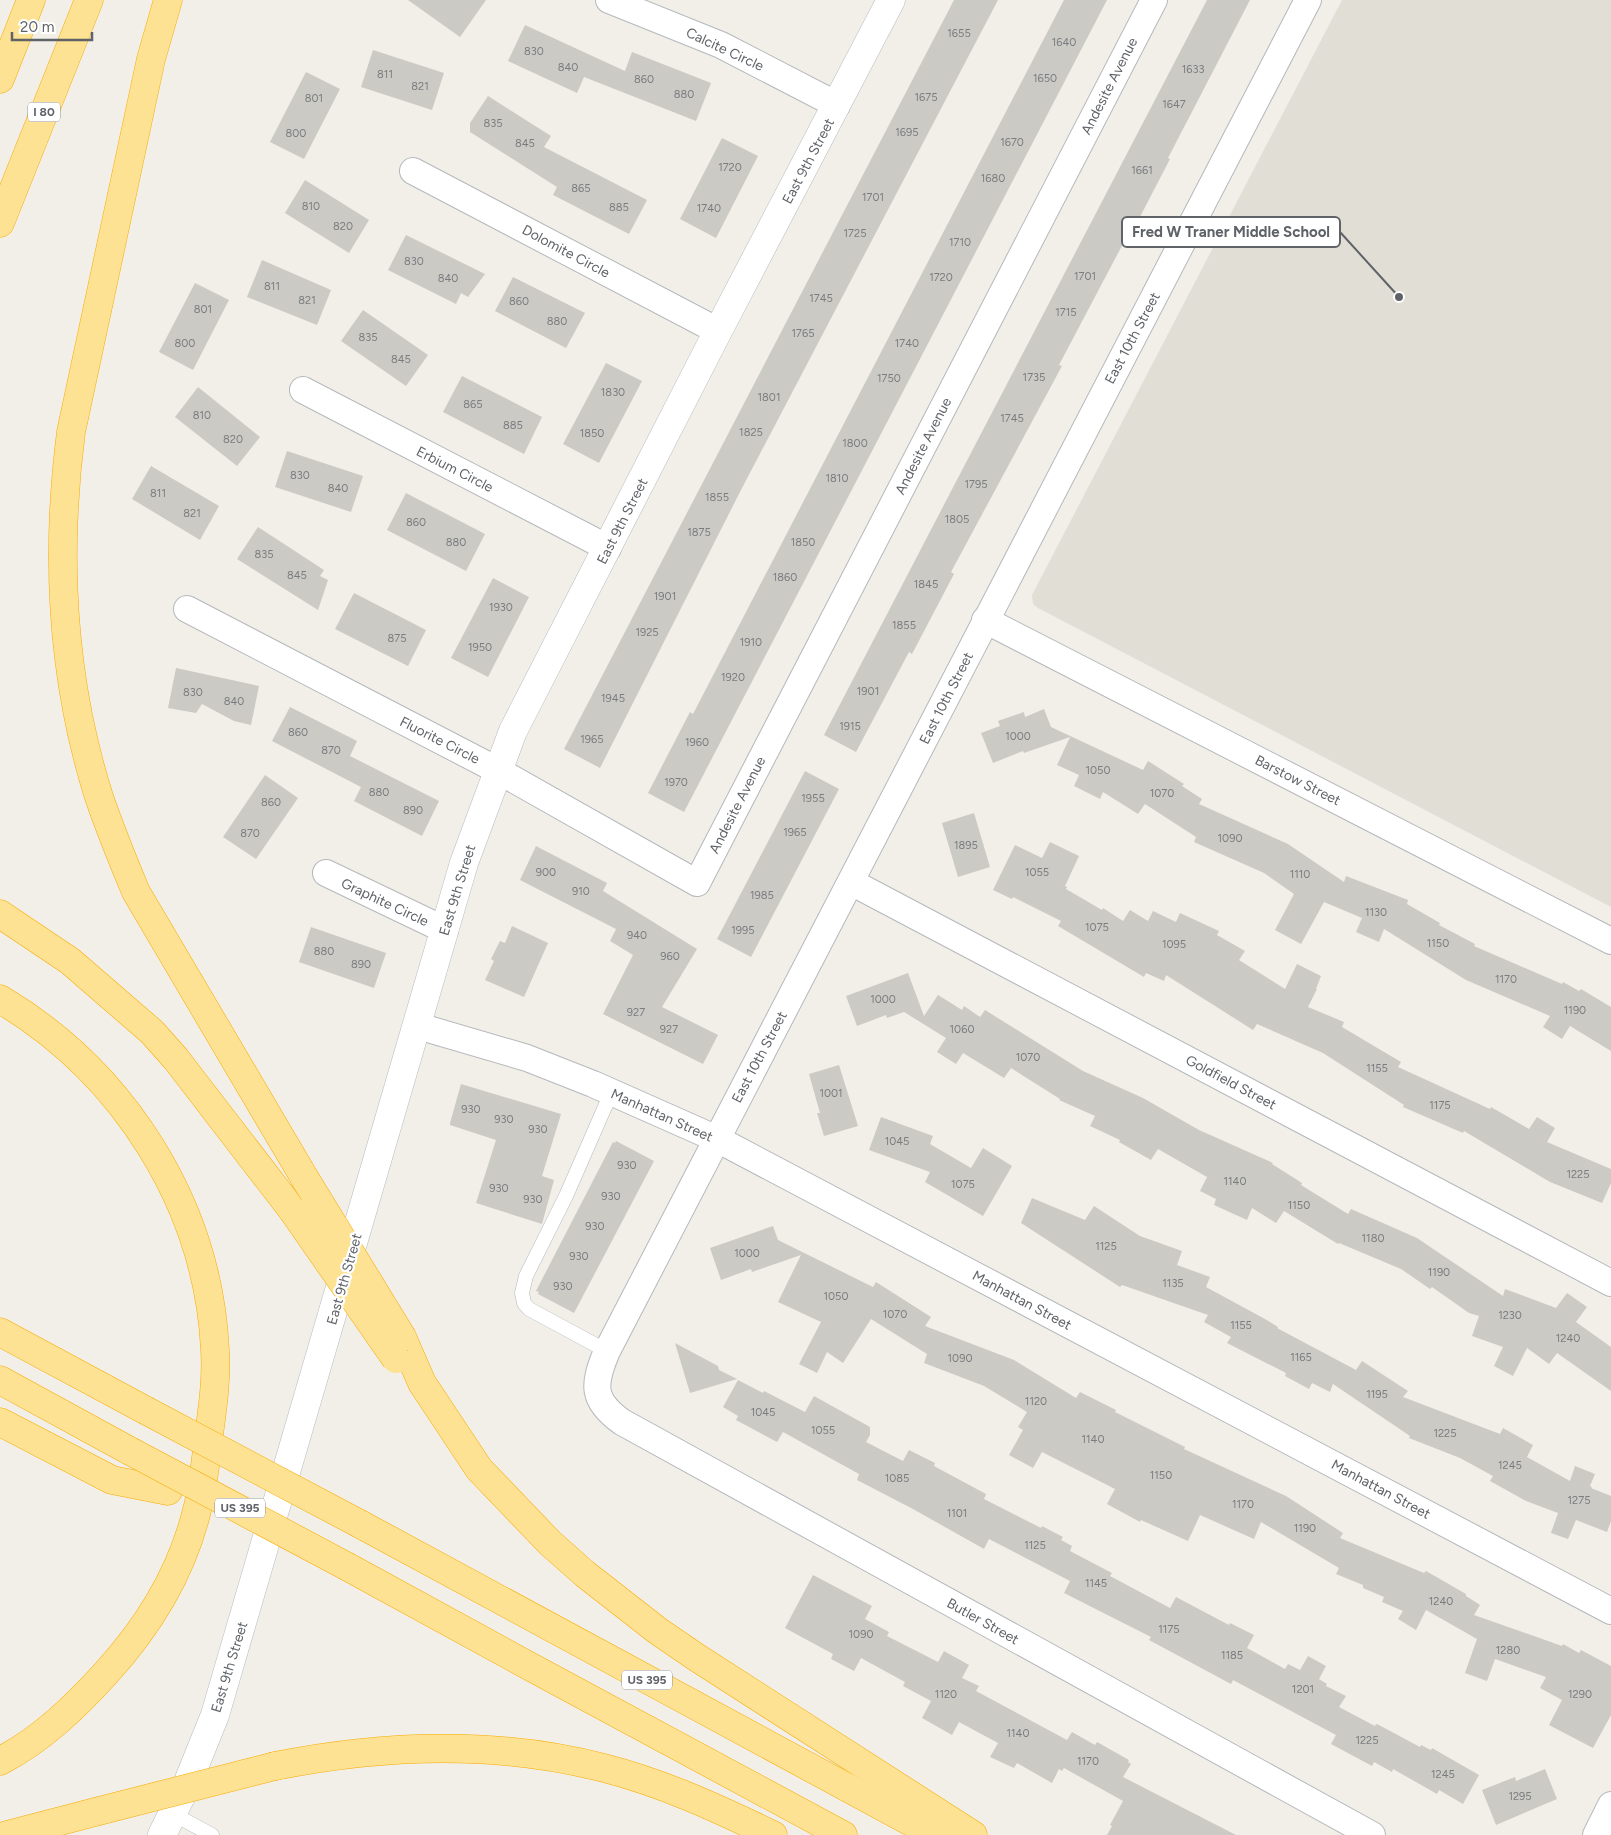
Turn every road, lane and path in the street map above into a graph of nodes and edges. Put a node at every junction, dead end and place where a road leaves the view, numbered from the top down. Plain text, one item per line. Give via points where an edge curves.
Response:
1 (31, 0) edge
2 (88, 0) edge
3 (168, 0) edge
4 (609, 0) edge
5 (892, 0) edge
6 (1154, 0) edge
7 (1308, 0) edge
8 (0, 79) edge
9 (837, 105) junction
10 (413, 170) dead end
11 (0, 224) edge
12 (718, 331) junction
13 (303, 390) dead end
14 (608, 548) junction
15 (187, 609) dead end
16 (985, 620) junction
17 (498, 770) junction
18 (326, 873) dead end
19 (690, 879) joint
20 (851, 882) junction
21 (0, 914) edge
22 (445, 930) junction
23 (1611, 941) edge
24 (0, 999) edge
25 (418, 1026) junction
26 (611, 1093) junction
27 (717, 1139) junction
28 (1611, 1283) edge
29 (0, 1332) edge
30 (399, 1348) junction
31 (607, 1351) junction
32 (0, 1380) edge
33 (600, 1399) joint
34 (0, 1422) edge
35 (226, 1501) junction
36 (1611, 1611) edge
37 (0, 1762) edge
38 (1611, 1805) edge
39 (167, 1824) edge
40 (7, 1835) edge
41 (212, 1835) edge
42 (773, 1835) edge
43 (844, 1835) edge
44 (935, 1835) edge
45 (973, 1835) edge
46 (1372, 1835) edge
47 (1596, 1835) edge

1 - 8 highway
2 - 11 highway, I 80
3 - 30 highway, bridge via 151,59 72,432 66,477 62,568 68,658 85,748 99,797 136,892 304,1177
4 - 9 street, Calcite Circle via 721,45
5 - 9 street, East 9th Street
6 - 19 street, Andesite Avenue via 697,884
7 - 16 street, East 10th Street
9 - 12 street, East 9th Street
10 - 12 street, Dolomite Circle
12 - 14 street, East 9th Street
13 - 14 street, Erbium Circle
14 - 17 street, East 9th Street via 513,731
15 - 17 street, Fluorite Circle
16 - 20 street, East 10th Street
16 - 23 street, Barstow Street
17 - 19 street, Fluorite Circle
17 - 22 street, East 9th Street via 464,863
18 - 22 street, Graphite Circle
20 - 27 street, East 10th Street
20 - 28 street, Goldfield Street
21 - 30 highway, bridge via 70,961 152,1032
22 - 25 street, East 9th Street
24 - 37 highway via 30,1018 81,1060 126,1110 164,1167 198,1252 208,1290 216,1352 213,1411 204,1476 197,1512 172,1580 133,1642 85,1697 30,1743
25 - 26 street, Manhattan Street via 527,1058
25 - 39 street, East 9th Street via 215,1715
26 - 27 street, Manhattan Street
26 - 31 lane via 566,1196 526,1276 522,1293 529,1310
27 - 31 street, East 10th Street
27 - 36 street, Manhattan Street
29 - 44 highway, US 395, bridge
30 - 45 highway via 479,1469 550,1543 621,1604 696,1657
31 - 33 street, East 10th Street via 597,1382
32 - 35 highway, US 395, bridge
33 - 46 street, Butler Street via 611,1414 632,1428
34 - 35 highway, bridge via 112,1480
35 - 43 highway, US 395, bridge
38 - 47 street
39 - 41 lane
40 - 42 highway, bridge via 275,1766 350,1752 439,1747 515,1751 596,1766 692,1798

